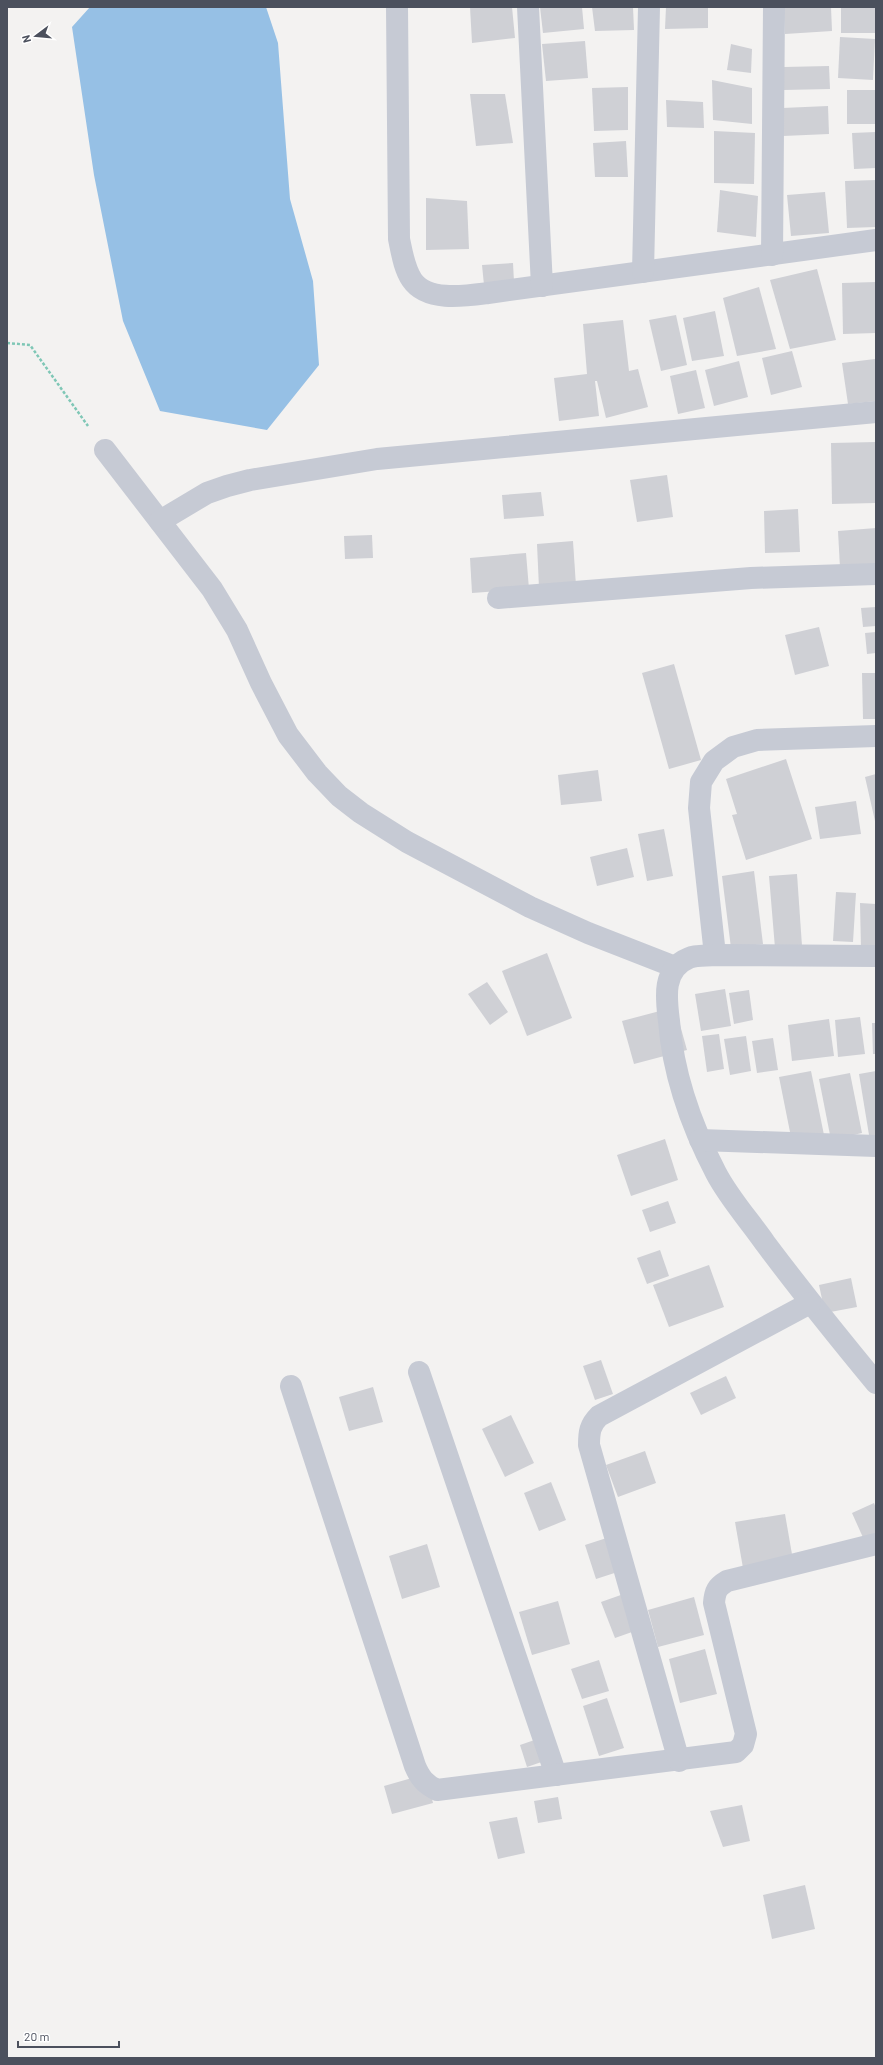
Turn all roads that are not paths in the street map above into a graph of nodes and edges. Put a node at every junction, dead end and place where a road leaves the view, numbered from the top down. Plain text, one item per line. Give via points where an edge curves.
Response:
1 (396, 7) edge
2 (528, 7) edge
3 (649, 7) edge
4 (774, 7) edge
5 (876, 240) edge
6 (772, 254) junction
7 (643, 272) junction
8 (542, 286) junction
9 (876, 412) edge
10 (105, 450) road end
11 (160, 521) junction
12 (876, 574) edge
13 (498, 598) dead end
14 (876, 736) edge
15 (716, 955) junction
16 (876, 956) edge
17 (675, 967) junction
18 (700, 1140) junction
19 (876, 1146) edge
20 (810, 1302) junction
21 (419, 1372) dead end
22 (876, 1383) edge
23 (292, 1386) dead end
24 (876, 1544) edge
25 (679, 1761) junction
26 (556, 1775) junction

1 - 8 street via 399,239 404,263 412,281 425,292 466,296
2 - 8 street
3 - 7 street
4 - 6 street
5 - 6 street
6 - 7 street
7 - 8 street
9 - 11 street via 377,459 227,486 208,493
10 - 11 street
11 - 17 street via 212,588 228,614 288,735 317,773 339,796 407,842 530,907
12 - 13 street via 751,578
14 - 15 street via 757,740 733,747 714,761 701,782 699,808
15 - 16 street
15 - 17 street via 689,958
17 - 18 street via 666,990 670,1040 683,1096
18 - 19 street
18 - 20 street via 717,1175 736,1204
20 - 22 street
20 - 25 street via 599,1416 592,1423 589,1445
21 - 26 street
23 - 26 street via 420,1778 437,1790
24 - 25 street via 727,1581 719,1586 715,1592 714,1603 746,1734 744,1745 736,1752
25 - 26 street

